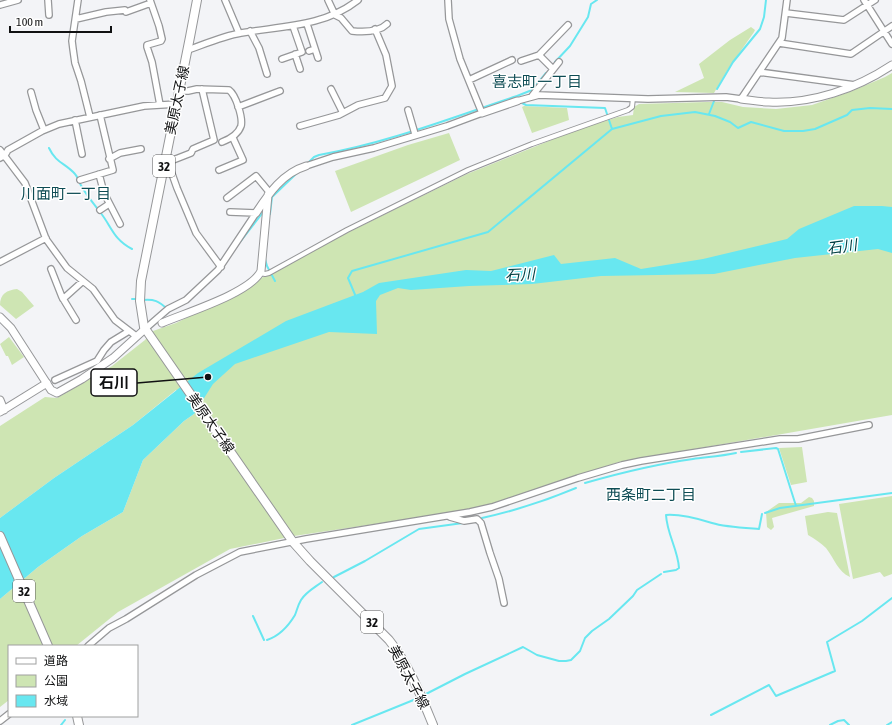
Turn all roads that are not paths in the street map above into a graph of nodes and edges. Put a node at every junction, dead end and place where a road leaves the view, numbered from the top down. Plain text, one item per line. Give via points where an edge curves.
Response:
1 (18, 0) edge
2 (48, 0) edge
3 (78, 0) edge
4 (197, 0) edge
5 (225, 0) edge
6 (328, 0) edge
7 (358, 0) edge
8 (448, 0) edge
9 (787, 0) edge
10 (875, 0) edge
11 (151, 2) edge
12 (866, 2) edge
13 (0, 5) edge
14 (786, 14) junction
15 (49, 15) dead end
16 (335, 15) junction
17 (76, 19) junction
18 (307, 24) junction
19 (387, 24) dead end
20 (568, 25) dead end
21 (293, 26) junction
22 (892, 26) edge
23 (375, 30) junction
24 (250, 31) junction
25 (884, 32) junction
26 (239, 33) junction
27 (779, 42) junction
28 (892, 44) edge
29 (315, 49) junction
30 (188, 50) junction
31 (309, 51) dead end
32 (295, 54) junction
33 (539, 55) junction
34 (318, 58) dead end
35 (282, 59) dead end
36 (512, 60) dead end
37 (521, 60) dead end
38 (560, 62) dead end
39 (892, 65) edge
40 (300, 69) dead end
41 (553, 70) junction
42 (759, 72) junction
43 (267, 74) dead end
44 (469, 80) junction
45 (855, 85) junction
46 (202, 89) junction
47 (330, 89) dead end
48 (179, 91) junction
49 (280, 91) dead end
50 (31, 92) dead end
51 (532, 96) junction
52 (633, 98) junction
53 (741, 99) junction
54 (517, 101) joint
55 (177, 104) junction
56 (160, 105) junction
57 (238, 107) junction
58 (408, 110) dead end
59 (343, 113) junction
60 (482, 113) junction
61 (100, 115) junction
62 (90, 117) junction
63 (75, 120) junction
64 (300, 126) dead end
65 (44, 130) junction
66 (414, 132) junction
67 (233, 138) junction
68 (222, 142) dead end
69 (141, 149) dead end
70 (0, 150) edge
71 (82, 154) dead end
72 (2, 157) edge
73 (110, 159) junction
74 (167, 159) junction
75 (306, 166) joint
76 (219, 170) dead end
77 (99, 174) junction
78 (80, 180) dead end
79 (269, 194) junction
80 (227, 198) dead end
81 (109, 204) junction
82 (100, 210) dead end
83 (230, 212) dead end
84 (256, 212) junction
85 (120, 224) dead end
86 (46, 238) junction
87 (0, 262) edge
88 (221, 267) junction
89 (51, 269) dead end
90 (260, 273) junction
91 (83, 281) junction
92 (63, 299) junction
93 (0, 316) edge
94 (76, 320) dead end
95 (162, 323) joint
96 (146, 330) junction
97 (129, 331) junction
98 (136, 336) junction
99 (55, 380) dead end
100 (47, 383) junction
101 (0, 400) edge
102 (2, 411) edge
103 (869, 425) dead end
104 (448, 516) junction
105 (0, 536) edge
106 (290, 539) junction
107 (504, 603) dead end
108 (48, 645) edge
109 (89, 645) edge
110 (8, 715) edge
111 (0, 721) edge
112 (433, 725) edge

1 - 13 street
2 - 15 street
3 - 17 street
4 - 30 main road, 美原太子線 / 32
5 - 26 street
6 - 16 street
7 - 16 street
8 - 44 street via 451,25 460,59
9 - 14 street
10 - 12 street
11 - 17 street via 126,12 106,12
11 - 56 street via 162,39 147,47
12 - 14 street via 844,20
12 - 25 street
14 - 27 street
16 - 18 street
16 - 23 street via 352,31
17 - 62 street via 72,49
18 - 21 street
18 - 29 street
19 - 23 street
20 - 33 street
21 - 24 street
21 - 32 street via 302,52
22 - 25 street
23 - 59 street via 386,55 392,86 385,98 358,105
24 - 26 street
24 - 43 street
25 - 27 street via 850,54
25 - 28 street
26 - 30 street
27 - 42 street
29 - 31 street
29 - 34 street
30 - 48 main road, 美原太子線 / 32
32 - 35 street
32 - 40 street
33 - 37 street
33 - 41 street
36 - 44 street
38 - 41 street
39 - 45 street
41 - 51 street
42 - 45 street
42 - 53 street
44 - 60 street
45 - 53 street via 826,96 799,101 768,102
46 - 48 street
46 - 57 street via 229,90 233,93
46 - 74 street via 214,140 193,149 191,153
47 - 59 street
48 - 55 main road, 美原太子線 / 32
49 - 57 street
50 - 65 street
51 - 52 street
51 - 54 street
52 - 53 street
52 - 90 street via 632,107 628,110 468,170 347,230 269,273
54 - 60 street
55 - 56 street
55 - 74 main road, 美原太子線 / 32
56 - 61 street
57 - 67 street via 241,127
58 - 66 street
59 - 64 street
60 - 66 street via 447,126
61 - 62 street
61 - 73 street
62 - 63 street
63 - 65 street
63 - 71 street
65 - 72 street via 8,150
66 - 75 street via 374,148
67 - 68 street
67 - 76 street via 243,160
69 - 73 street via 120,153
70 - 72 street
72 - 86 street via 24,184
73 - 77 street via 113,170
74 - 88 street via 196,234
74 - 96 main road, 美原太子線 / 32 via 140,288 140,310
75 - 79 street via 285,177
77 - 78 street
77 - 81 street
79 - 80 street via 256,176
79 - 84 street
79 - 90 street
81 - 82 street
81 - 85 street
83 - 84 street
84 - 88 street
86 - 87 street
86 - 91 street via 67,268
88 - 96 street via 186,300 168,309
89 - 92 street
90 - 95 street via 252,283 231,294
91 - 92 street
91 - 97 street via 93,289 115,320
92 - 94 street
93 - 100 street via 11,328
95 - 96 street
96 - 98 street
96 - 106 main road, 美原太子線 / 32
97 - 98 street
97 - 99 street via 111,342 97,361
98 - 100 street via 113,358 57,393 51,390
100 - 102 street
101 - 102 street
103 - 104 street via 798,439 780,439 641,461 578,478 492,507
104 - 106 street
104 - 107 street via 464,521 477,519 481,523
105 - 108 main road, 32
106 - 109 street via 230,556 109,628
106 - 112 main road, 美原太子線 / 32 via 396,648
110 - 111 street

